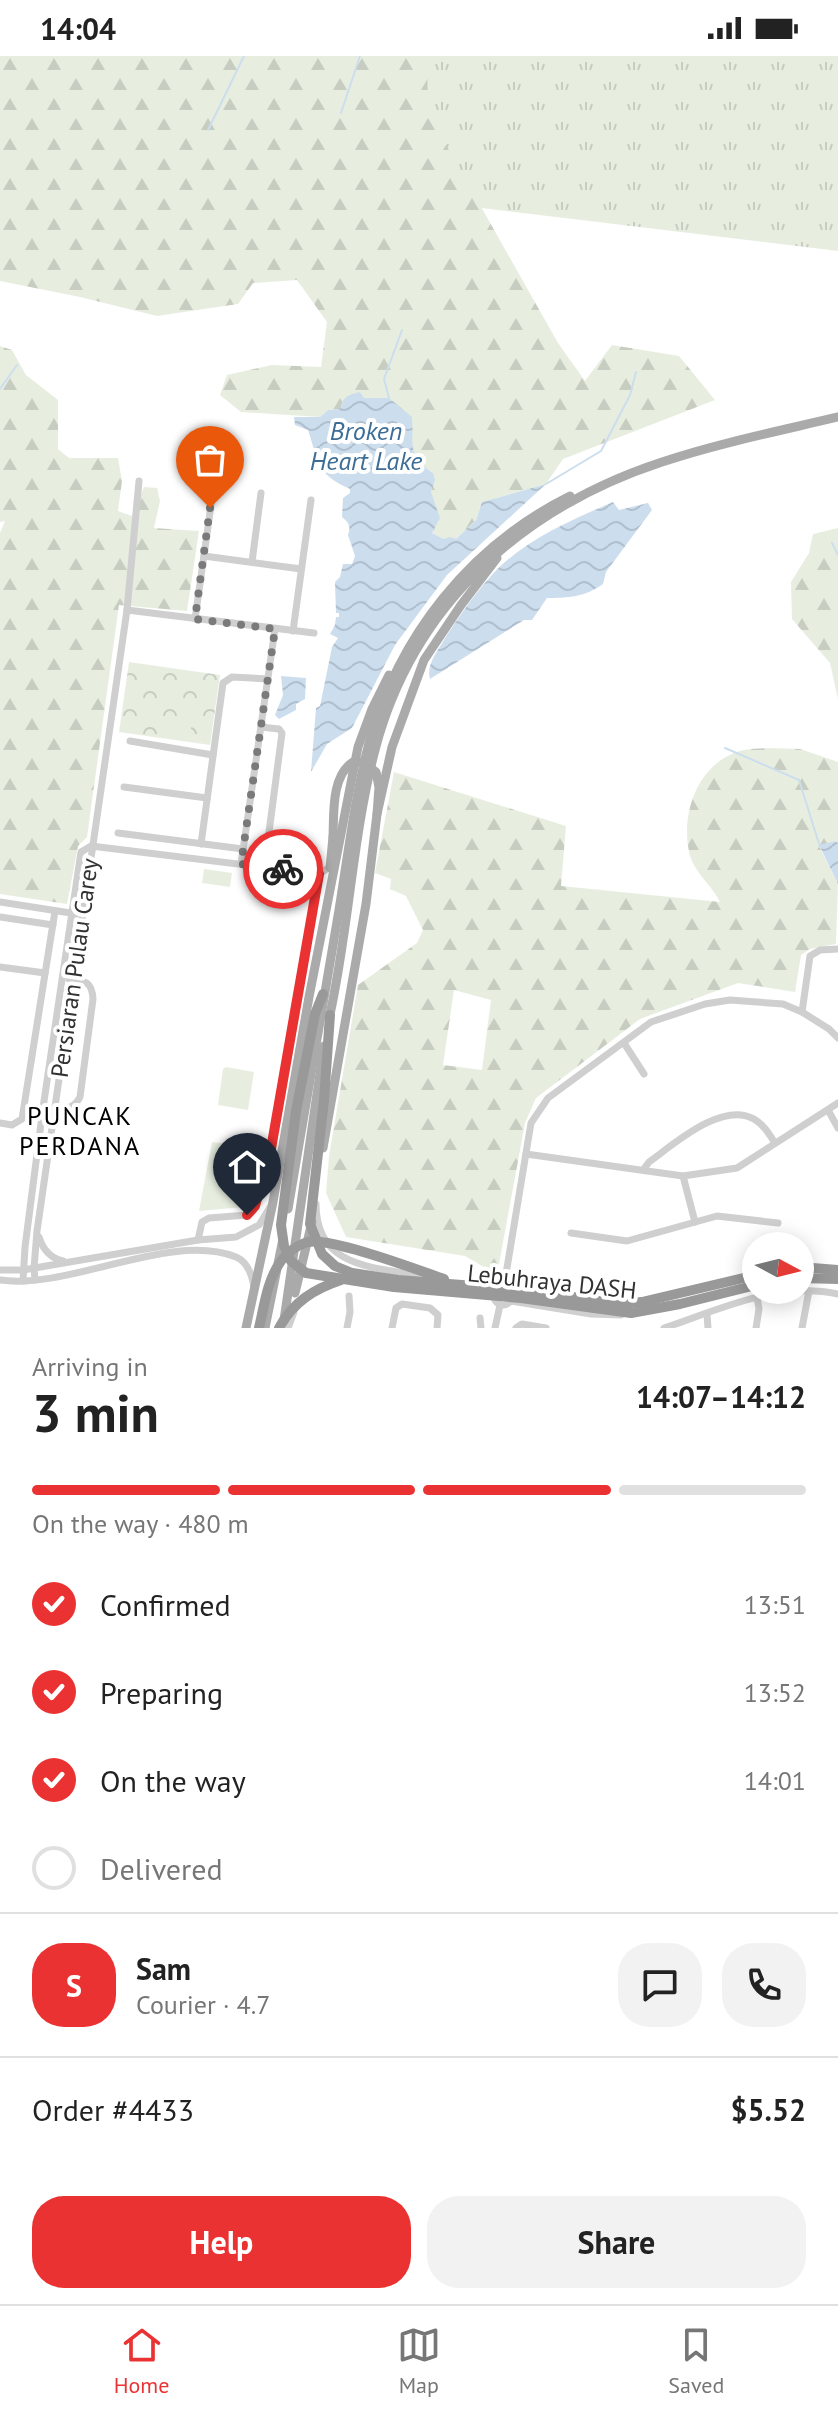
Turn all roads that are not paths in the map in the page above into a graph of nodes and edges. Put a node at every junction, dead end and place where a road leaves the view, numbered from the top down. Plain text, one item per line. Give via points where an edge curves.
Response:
1 (838, 417) edge
2 (658, 463) junction
3 (139, 481) dead end
4 (214, 484) dead end
5 (261, 493) dead end
6 (311, 500) dead end
7 (512, 540) junction
8 (204, 556) junction
9 (252, 562) junction
10 (301, 569) junction
11 (127, 610) junction
12 (195, 619) junction
13 (275, 629) junction
14 (293, 631) junction
15 (314, 633) dead end
16 (401, 660) junction
17 (268, 679) junction
18 (261, 727) junction
19 (130, 741) dead end
20 (213, 755) junction
21 (124, 787) dead end
22 (207, 798) junction
23 (377, 814) junction
24 (118, 833) dead end
25 (201, 844) junction
26 (93, 846) junction
27 (243, 849) junction
28 (266, 855) dead end
29 (241, 864) junction
30 (330, 867) junction
31 (319, 874) junction
32 (0, 902) edge
33 (55, 911) junction
34 (73, 913) junction
35 (83, 915) junction
36 (0, 917) edge
37 (324, 919) junction
38 (53, 925) junction
39 (838, 949) edge
40 (0, 967) edge
41 (45, 973) junction
42 (63, 978) junction
43 (74, 979) junction
44 (323, 994) junction
45 (802, 1012) junction
46 (330, 1015) junction
47 (838, 1038) edge
48 (624, 1043) junction
49 (644, 1074) dead end
50 (838, 1103) edge
51 (43, 1108) junction
52 (55, 1110) junction
53 (828, 1110) junction
54 (0, 1123) edge
55 (838, 1128) edge
56 (775, 1143) junction
57 (526, 1154) junction
58 (643, 1170) junction
59 (683, 1176) junction
60 (316, 1193) junction
61 (273, 1202) junction
62 (695, 1222) junction
63 (778, 1223) dead end
64 (37, 1231) junction
65 (571, 1233) dead end
66 (198, 1240) junction
67 (25, 1247) junction
68 (70, 1261) junction
69 (34, 1268) junction
70 (23, 1270) junction
71 (3, 1271) edge
72 (814, 1271) edge
73 (838, 1276) edge
74 (343, 1279) junction
75 (742, 1279) edge
76 (814, 1279) edge
77 (0, 1280) edge
78 (35, 1280) junction
79 (742, 1280) edge
80 (23, 1281) junction
81 (455, 1283) junction
82 (254, 1289) junction
83 (814, 1292) edge
84 (742, 1293) edge
85 (742, 1293) edge
86 (838, 1294) edge
87 (498, 1295) junction
88 (349, 1296) dead end
89 (511, 1297) junction
90 (742, 1297) edge
91 (758, 1304) edge
92 (807, 1304) edge
93 (707, 1314) junction
94 (480, 1318) dead end
95 (246, 1328) edge
96 (259, 1328) edge
97 (265, 1328) edge
98 (284, 1328) edge
99 (347, 1328) edge
100 (392, 1328) edge
101 (437, 1328) edge
102 (481, 1328) edge
103 (495, 1328) edge
104 (516, 1328) edge
105 (546, 1328) edge
106 (664, 1328) edge
107 (708, 1328) edge
108 (756, 1328) edge
109 (802, 1328) edge

1 - 2 main road
2 - 7 main road via 588,493
2 - 16 main road via 620,472 508,532 443,597
3 - 11 street, Persiaran Pulau Carey
4 - 8 street
5 - 9 street
6 - 10 street
7 - 23 main road via 424,660 400,721
7 - 46 main road via 463,583 441,612 405,669 385,715 361,815
8 - 9 street
8 - 12 street
9 - 10 street
10 - 14 street
11 - 12 street
11 - 26 street, Persiaran Pulau Carey
12 - 13 street
13 - 14 street
13 - 17 street
14 - 15 street
16 - 37 main road via 381,690 358,747
16 - 44 main road via 369,743
17 - 18 street
17 - 20 street via 232,677 223,683
18 - 27 street
18 - 28 street via 282,733
19 - 20 street
20 - 22 street
21 - 22 street
22 - 25 street
23 - 30 main road, bridge via 376,772 353,762 338,785
23 - 60 main road
24 - 25 street
25 - 27 street
26 - 29 street
26 - 34 street, Persiaran Pulau Carey via 81,852
26 - 35 street, Persiaran Pulau Carey
27 - 29 street
29 - 31 street
30 - 31 street
30 - 37 main road
31 - 66 street via 271,1149 255,1206 247,1215 202,1222
32 - 33 street
33 - 34 street
33 - 38 street
34 - 35 street
34 - 42 street, Persiaran Pulau Carey
35 - 43 street, Persiaran Pulau Carey
36 - 38 street
37 - 61 main road
38 - 41 street
39 - 45 street via 810,956
40 - 41 street
41 - 54 street via 22,1119 12,1125
42 - 43 street
42 - 51 street, Persiaran Pulau Carey
43 - 52 street, Persiaran Pulau Carey
43 - 52 street via 87,981 93,999 82,1087 77,1104
44 - 74 highway, Lebuhraya DASH, bridge via 296,1111 281,1235 291,1261 306,1273
44 - 97 main road
45 - 47 street
45 - 48 street via 783,1004 705,1004 651,1022
46 - 81 highway, bridge via 310,1224 322,1254 335,1266 360,1275
46 - 98 main road
48 - 49 street
48 - 57 street via 548,1098 531,1123
50 - 53 street
51 - 52 street
51 - 67 street, Persiaran Pulau Carey
52 - 64 street, Persiaran Pulau Carey
53 - 55 street
53 - 56 street
56 - 58 street via 751,1117 724,1116 699,1126
56 - 59 street via 737,1168
57 - 58 street
57 - 87 street
58 - 59 street
59 - 62 street
60 - 87 street via 322,1237 346,1259
60 - 98 main road
61 - 66 street via 249,1232
61 - 82 main road
62 - 63 street via 717,1216
62 - 65 street via 627,1241
64 - 68 street via 47,1253
64 - 69 street, Persiaran Pulau Carey
66 - 68 street
67 - 70 street, Persiaran Pulau Carey
67 - 71 street via 15,1266
68 - 69 street
69 - 70 street
69 - 78 street, Persiaran Pulau Carey
70 - 71 street
70 - 80 street, Persiaran Pulau Carey
72 - 73 highway
73 - 76 highway
74 - 84 highway, Lebuhraya DASH, bridge via 631,1313
74 - 98 highway, bridge via 302,1299
75 - 81 highway, Lebuhraya DASH, bridge via 618,1304
77 - 80 street
78 - 80 street
78 - 82 street via 195,1250 236,1257 252,1274
79 - 89 street via 619,1306
81 - 96 highway, bridge via 331,1243 308,1242 279,1264
82 - 95 main road
83 - 86 street
85 - 89 street via 646,1315 591,1314
87 - 89 street
87 - 89 street
87 - 98 street via 370,1280 323,1284 297,1302
87 - 103 street
88 - 99 street
90 - 93 street
91 - 108 street
92 - 109 street
93 - 106 street
93 - 107 street
94 - 102 street
100 - 101 street via 402,1304 434,1310
104 - 105 street

